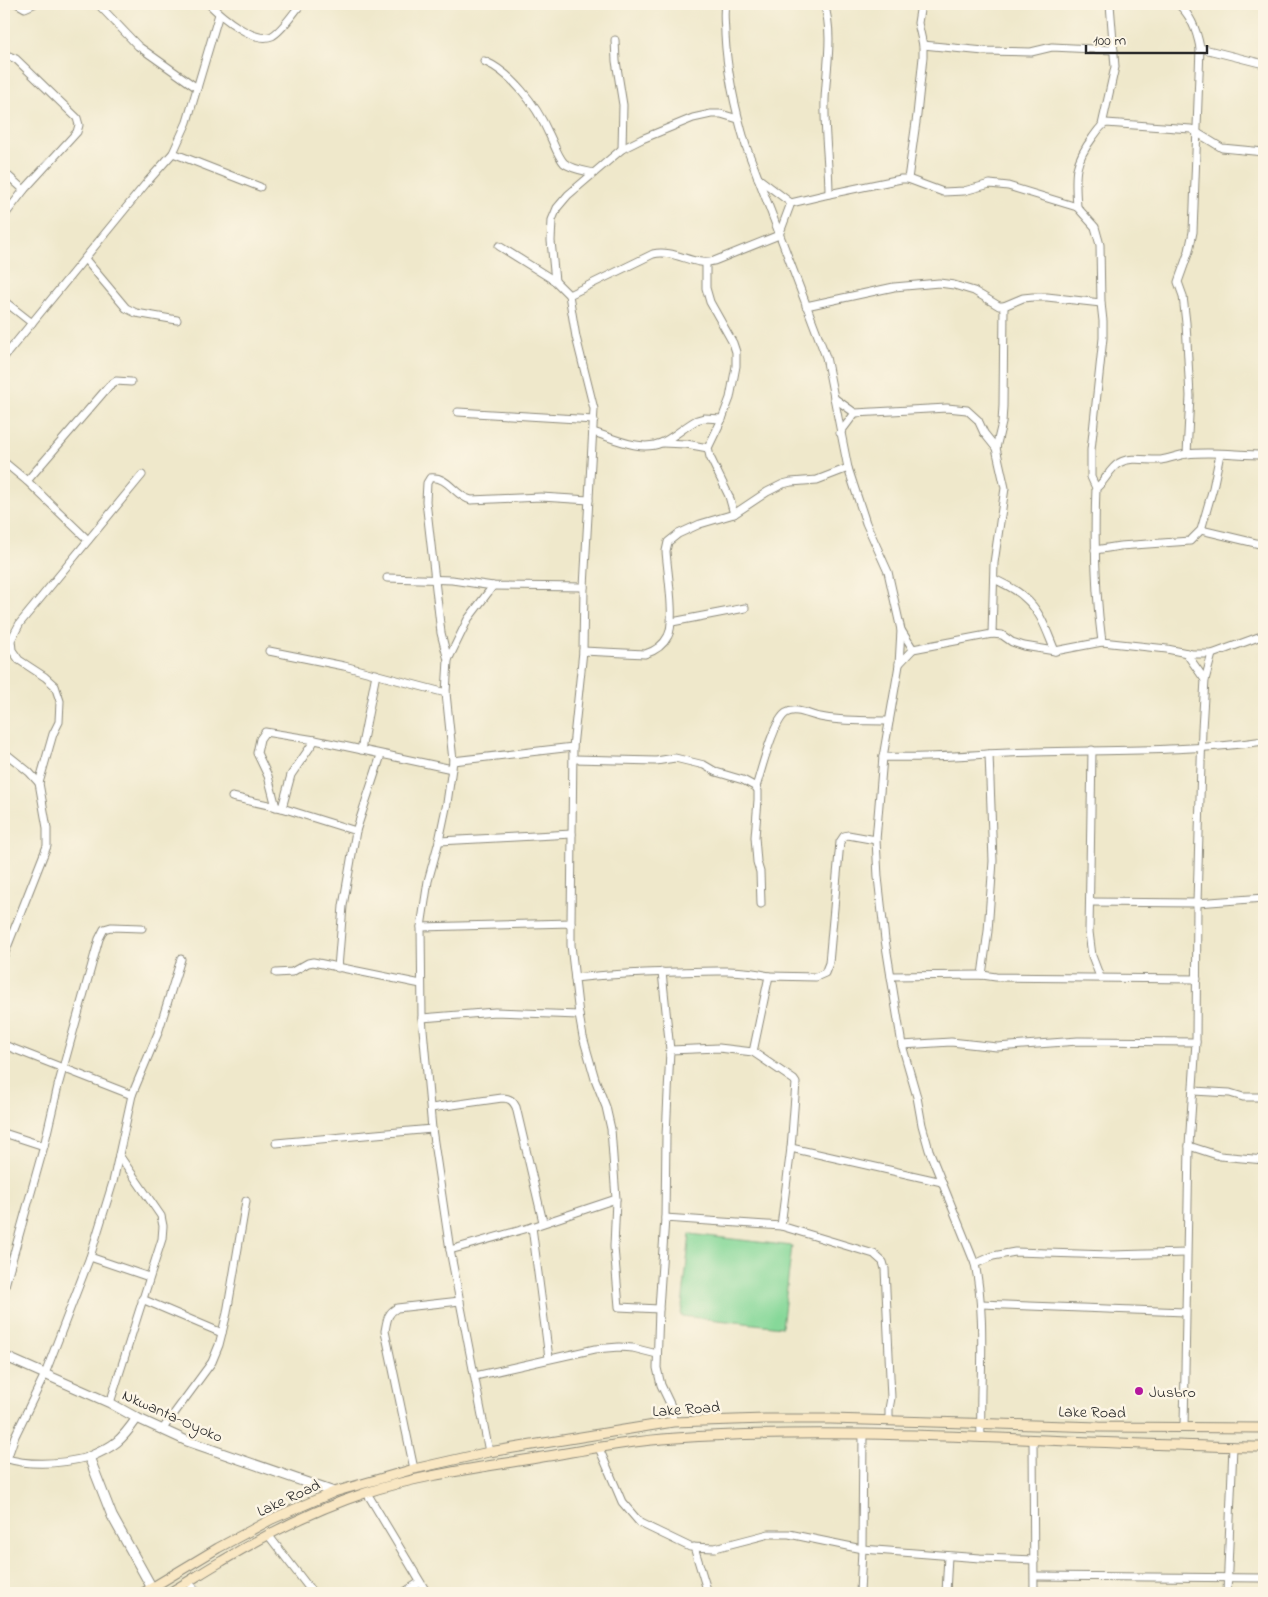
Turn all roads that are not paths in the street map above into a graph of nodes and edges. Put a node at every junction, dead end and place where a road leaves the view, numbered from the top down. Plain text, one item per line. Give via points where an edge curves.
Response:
1 (18, 4) edge
2 (34, 4) edge
3 (98, 4) edge
4 (209, 4) edge
5 (301, 4) edge
6 (717, 4) edge
7 (824, 4) edge
8 (920, 4) edge
9 (1110, 4) edge
10 (1178, 4) edge
11 (724, 7) edge
12 (219, 14) junction
13 (615, 40) dead end
14 (923, 45) junction
15 (1200, 48) junction
16 (1114, 50) junction
17 (4, 54) edge
18 (484, 61) dead end
19 (1264, 64) edge
20 (197, 88) junction
21 (738, 119) junction
22 (1102, 126) junction
23 (1197, 132) junction
24 (622, 149) junction
25 (1264, 152) edge
26 (173, 154) junction
27 (4, 172) edge
28 (594, 173) junction
29 (758, 178) junction
30 (908, 179) junction
31 (260, 187) dead end
32 (24, 190) junction
33 (829, 194) junction
34 (791, 204) junction
35 (1077, 207) junction
36 (4, 216) edge
37 (779, 235) junction
38 (499, 246) dead end
39 (85, 259) junction
40 (706, 263) junction
41 (554, 281) junction
42 (569, 295) junction
43 (4, 301) edge
44 (1100, 303) junction
45 (806, 306) junction
46 (1004, 306) junction
47 (177, 320) dead end
48 (32, 323) junction
49 (4, 357) edge
50 (130, 382) dead end
51 (834, 398) junction
52 (458, 412) dead end
53 (856, 413) junction
54 (722, 419) junction
55 (594, 420) junction
56 (593, 432) junction
57 (840, 433) junction
58 (662, 443) junction
59 (708, 448) junction
60 (996, 448) junction
61 (1187, 454) junction
62 (1220, 454) junction
63 (1264, 455) edge
64 (4, 462) edge
65 (848, 468) junction
66 (142, 475) dead end
67 (27, 481) junction
68 (1096, 488) junction
69 (589, 500) junction
70 (734, 514) junction
71 (1201, 530) junction
72 (88, 540) junction
73 (1264, 545) edge
74 (1095, 550) junction
75 (387, 578) dead end
76 (435, 579) junction
77 (994, 579) junction
78 (493, 586) junction
79 (584, 587) junction
80 (744, 608) dead end
81 (672, 622) junction
82 (901, 630) junction
83 (992, 634) junction
84 (1264, 635) edge
85 (1102, 642) junction
86 (913, 649) junction
87 (269, 651) dead end
88 (583, 651) junction
89 (1055, 652) junction
90 (1186, 654) junction
91 (1212, 654) junction
92 (448, 660) junction
93 (899, 664) junction
94 (376, 674) junction
95 (1205, 680) junction
96 (446, 693) junction
97 (889, 721) junction
98 (315, 740) junction
99 (1264, 741) edge
100 (573, 747) junction
101 (1202, 748) junction
102 (361, 750) junction
103 (1092, 750) junction
104 (4, 752) edge
105 (989, 754) junction
106 (380, 755) junction
107 (883, 756) junction
108 (574, 759) junction
109 (452, 765) junction
110 (39, 783) junction
111 (756, 787) junction
112 (232, 797) dead end
113 (279, 808) junction
114 (356, 831) junction
115 (572, 834) junction
116 (876, 840) junction
117 (439, 842) junction
118 (1264, 898) edge
119 (1090, 902) junction
120 (1197, 903) junction
121 (761, 904) dead end
122 (571, 923) junction
123 (421, 927) junction
124 (142, 928) dead end
125 (4, 955) edge
126 (181, 959) dead end
127 (338, 968) junction
128 (662, 972) junction
129 (276, 973) dead end
130 (982, 975) junction
131 (769, 976) junction
132 (891, 976) junction
133 (1100, 977) junction
134 (575, 978) junction
135 (1197, 979) junction
136 (421, 984) junction
137 (579, 1015) junction
138 (422, 1018) junction
139 (1196, 1042) junction
140 (4, 1045) edge
141 (902, 1045) junction
142 (670, 1050) junction
143 (753, 1052) junction
144 (64, 1068) junction
145 (1193, 1090) junction
146 (132, 1095) junction
147 (1264, 1097) edge
148 (431, 1108) junction
149 (432, 1130) junction
150 (4, 1133) edge
151 (276, 1143) dead end
152 (44, 1146) junction
153 (1189, 1146) junction
154 (791, 1148) junction
155 (119, 1155) junction
156 (1264, 1160) edge
157 (942, 1182) junction
158 (616, 1199) junction
159 (246, 1201) dead end
160 (665, 1218) junction
161 (543, 1222) junction
162 (532, 1226) junction
163 (781, 1226) junction
164 (450, 1250) junction
165 (1186, 1253) junction
166 (90, 1257) junction
167 (975, 1264) junction
168 (149, 1277) junction
169 (4, 1289) edge
170 (142, 1299) junction
171 (460, 1301) junction
172 (981, 1304) junction
173 (659, 1309) junction
174 (1185, 1312) junction
175 (222, 1333) junction
176 (658, 1354) junction
177 (4, 1356) edge
178 (549, 1358) junction
179 (45, 1374) junction
180 (475, 1376) junction
181 (110, 1403) junction
182 (137, 1418) junction
183 (889, 1420) junction
184 (673, 1422) junction
185 (981, 1423) junction
186 (1184, 1427) junction
187 (1264, 1428) edge
188 (162, 1430) junction
189 (863, 1434) junction
190 (981, 1438) junction
191 (1033, 1439) junction
192 (1233, 1446) junction
193 (1264, 1447) edge
194 (599, 1448) junction
195 (489, 1452) junction
196 (89, 1457) junction
197 (5, 1459) edge
198 (414, 1469) junction
199 (334, 1492) junction
200 (367, 1493) junction
201 (268, 1536) junction
202 (694, 1547) junction
203 (862, 1549) junction
204 (948, 1556) junction
205 (1035, 1560) junction
206 (1035, 1576) junction
207 (1228, 1578) junction
208 (1264, 1578) edge
209 (188, 1582) junction
210 (420, 1582) junction
211 (152, 1588) junction
212 (143, 1593) edge
213 (169, 1593) edge
214 (199, 1593) edge
215 (313, 1593) edge
216 (403, 1593) edge
217 (427, 1593) edge
218 (708, 1593) edge
219 (860, 1593) edge
220 (946, 1593) edge
221 (1034, 1593) edge
222 (1227, 1593) edge

1 - 2 street via 25,8
3 - 20 street via 138,46
4 - 12 street
5 - 12 street via 270,37 253,36
6 - 11 street
7 - 33 street via 828,38 825,118
8 - 14 street via 918,28
9 - 16 street
10 - 15 street via 1193,25
11 - 21 street via 727,58
12 - 20 street
13 - 24 street via 623,105
14 - 16 street via 984,52 1031,52 1052,47
14 - 30 street
15 - 19 street
15 - 23 street
16 - 22 street via 1115,67
17 - 32 street via 16,59 76,118 79,125 77,132
18 - 28 street via 496,67 534,104 566,164
20 - 26 street
21 - 24 street via 721,114 693,118
21 - 29 street
22 - 23 street via 1120,123 1187,128
22 - 35 street via 1077,162
23 - 25 street via 1222,148
23 - 61 street via 1192,232 1178,282 1186,323 1190,396
24 - 28 street
26 - 31 street
26 - 39 street
27 - 32 street
28 - 41 street via 568,195 554,214 551,241
29 - 34 street
29 - 37 street
30 - 33 street
30 - 35 street via 943,192 1000,184
32 - 36 street
33 - 34 street
34 - 37 street
35 - 44 street via 1095,227 1098,236
37 - 40 street
37 - 45 street
38 - 41 street
39 - 47 street via 126,308 136,313
39 - 48 street
40 - 42 street via 662,252
40 - 54 street via 706,288 710,302 736,352 730,398
41 - 42 street
42 - 55 street via 576,337 592,394
43 - 48 street
44 - 46 street via 1034,297
44 - 68 street via 1103,338 1091,450 1091,477
45 - 46 street via 894,287 939,283 974,291
45 - 51 street via 826,357
46 - 60 street via 1003,406
48 - 49 street
50 - 67 street via 116,381 109,386
51 - 53 street
51 - 57 street
52 - 55 street
53 - 57 street
53 - 60 street via 947,408 968,410
54 - 58 street via 697,420
54 - 59 street
55 - 56 street
56 - 58 street via 632,445
56 - 69 street
57 - 65 street
58 - 59 street
59 - 70 street
60 - 77 street via 1005,488
61 - 62 street
61 - 68 street via 1162,460 1121,462
62 - 63 street
62 - 71 street
64 - 67 street
65 - 70 street via 817,480 783,484
65 - 82 street via 866,523 888,572
66 - 72 street
67 - 72 street
68 - 74 street
69 - 76 street via 541,497 471,500 442,479 430,478 426,502
69 - 79 street
70 - 81 street via 700,524 668,542
71 - 73 street
71 - 74 street via 1186,542
72 - 110 street via 20,623 11,640 12,650 19,660 55,686 60,701 59,722
74 - 85 street
75 - 76 street
76 - 78 street
76 - 92 street via 441,633
77 - 83 street
77 - 89 street via 1032,605
78 - 79 street
78 - 92 street via 468,619
79 - 88 street
80 - 81 street
81 - 88 street via 669,635 661,646 645,654
82 - 86 street
82 - 93 street
83 - 86 street
83 - 89 street via 1002,635 1024,646
84 - 91 street
85 - 89 street
85 - 90 street
86 - 93 street
87 - 94 street
88 - 100 street
90 - 91 street
90 - 95 street
91 - 95 street
92 - 96 street
93 - 97 street
94 - 96 street
94 - 102 street
95 - 101 street
96 - 109 street
97 - 107 street
97 - 111 street via 835,719 794,711 786,713 774,729
98 - 102 street
98 - 113 street via 294,768
98 - 113 street via 263,733 257,753
99 - 101 street
100 - 108 street
100 - 109 street
101 - 103 street
101 - 120 street
102 - 106 street
103 - 105 street
103 - 119 street
104 - 110 street
105 - 107 street via 929,758
105 - 130 street via 993,860
106 - 109 street
106 - 114 street
107 - 116 street
108 - 111 street via 656,762 676,758 704,765
108 - 115 street
109 - 117 street
110 - 125 street via 48,846
111 - 121 street
112 - 113 street
113 - 114 street
114 - 127 street via 343,906
115 - 117 street
115 - 122 street
116 - 131 street via 848,835 840,842 826,973 816,977
116 - 132 street
117 - 123 street via 428,881
118 - 120 street
119 - 120 street
119 - 133 street via 1092,956
120 - 135 street
122 - 123 street
122 - 134 street
123 - 136 street
124 - 144 street via 104,928
126 - 146 street via 158,1033
127 - 129 street via 308,963 292,972
127 - 136 street
128 - 131 street via 708,970
128 - 134 street
128 - 142 street
130 - 132 street
130 - 133 street
131 - 143 street
132 - 141 street
133 - 135 street
134 - 137 street
135 - 139 street
136 - 138 street
137 - 138 street via 495,1012
137 - 158 street via 611,1129
138 - 148 street
139 - 141 street via 1078,1041 997,1047 950,1042
139 - 145 street
140 - 144 street
141 - 157 street via 929,1150
142 - 143 street via 719,1048
142 - 160 street
143 - 154 street via 796,1083
144 - 146 street
144 - 152 street
145 - 147 street
145 - 153 street
146 - 155 street
148 - 149 street
148 - 161 street via 502,1098 513,1102
149 - 151 street
149 - 164 street
150 - 152 street
152 - 169 street
153 - 156 street via 1220,1156
153 - 165 street
154 - 157 street
154 - 163 street
155 - 166 street
155 - 168 street via 161,1216 162,1239
157 - 167 street
158 - 161 street
158 - 173 street via 614,1247 619,1307
159 - 175 street
160 - 163 street
160 - 173 street
161 - 162 street
162 - 164 street
162 - 178 street
163 - 183 street via 874,1254 883,1262 891,1398
164 - 171 street
165 - 167 street via 1015,1252
165 - 174 street
166 - 168 street
166 - 179 street
167 - 172 street
168 - 170 street
170 - 175 street
170 - 181 street
171 - 180 street
171 - 198 street via 397,1308 387,1317 385,1331
172 - 174 street
172 - 185 street
173 - 176 street
174 - 186 street
175 - 188 street via 212,1362
176 - 178 street via 619,1347
176 - 184 street via 661,1385 672,1408
177 - 179 street, Nkwanta-Oyoko
178 - 180 street
179 - 181 street, Nkwanta-Oyoko
179 - 197 street
180 - 195 street
181 - 182 street, Nkwanta-Oyoko
182 - 188 street, Nkwanta-Oyoko
182 - 196 street via 115,1445
183 - 184 main road, Lake Road
183 - 185 main road, Lake Road
184 - 195 main road, Lake Road
185 - 186 main road, Lake Road
185 - 190 street
186 - 187 main road, Lake Road
188 - 199 street, Nkwanta-Oyoko
189 - 190 main road, Lake Road
189 - 194 main road, Lake Road via 691,1437
189 - 203 street
190 - 191 main road, Lake Road
191 - 192 main road, Lake Road
191 - 205 street
192 - 193 main road, Lake Road
192 - 207 street
194 - 200 main road, Lake Road via 483,1467
194 - 202 street via 622,1502 640,1523
195 - 198 main road, Lake Road
196 - 197 street via 35,1465
196 - 211 street via 112,1516
198 - 199 main road, Lake Road
199 - 211 main road, Lake Road via 272,1519
200 - 201 main road, Lake Road
200 - 210 street
201 - 209 main road, Lake Road
201 - 215 street
202 - 203 street via 715,1548 769,1534 789,1534
202 - 218 street
203 - 204 street
203 - 219 street
204 - 205 street
204 - 220 street
205 - 206 street
206 - 207 street
206 - 221 street
207 - 208 street
207 - 222 street
209 - 213 main road, Lake Road
209 - 214 street
210 - 216 street
210 - 217 street
211 - 212 main road, Lake Road

